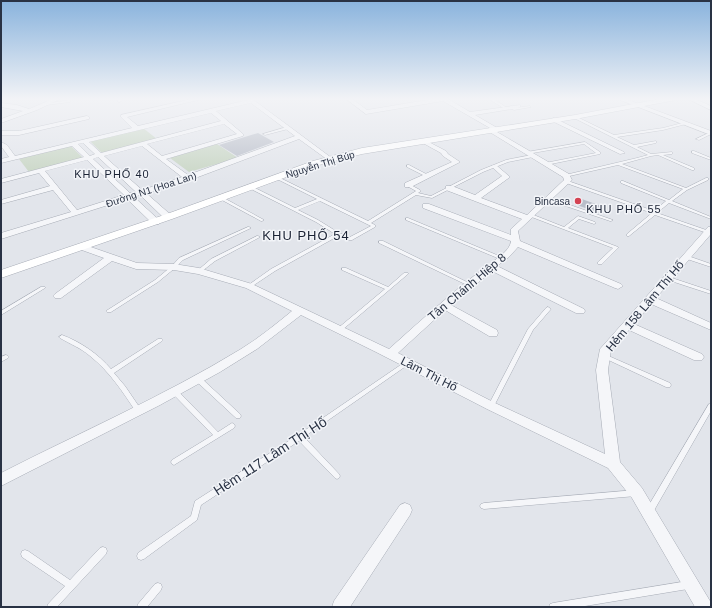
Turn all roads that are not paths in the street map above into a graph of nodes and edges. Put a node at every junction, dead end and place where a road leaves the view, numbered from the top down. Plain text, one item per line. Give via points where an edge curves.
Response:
1 (49, 126) edge
2 (143, 126) edge
3 (209, 126) edge
4 (230, 126) edge
5 (488, 126) edge
6 (516, 126) edge
7 (567, 126) edge
8 (594, 126) edge
9 (673, 126) edge
10 (694, 126) edge
11 (136, 128) joint
12 (288, 128) joint
13 (494, 130) junction
14 (1, 133) edge
15 (711, 133) edge
16 (265, 134) dead end
17 (614, 136) junction
18 (300, 137) junction
19 (698, 139) dead end
20 (84, 141) junction
21 (423, 141) junction
22 (655, 142) dead end
23 (73, 143) junction
24 (1, 144) edge
25 (143, 144) junction
26 (635, 146) junction
27 (693, 152) dead end
28 (622, 153) dead end
29 (672, 153) dead end
30 (530, 154) junction
31 (651, 154) junction
32 (658, 154) junction
33 (100, 155) junction
34 (13, 158) junction
35 (89, 158) junction
36 (162, 158) junction
37 (330, 159) junction
38 (711, 159) edge
39 (1, 161) edge
40 (546, 164) junction
41 (618, 164) junction
42 (408, 166) dead end
43 (494, 166) junction
44 (693, 169) dead end
45 (41, 171) junction
46 (426, 175) junction
47 (187, 178) junction
48 (277, 178) junction
49 (566, 179) junction
50 (706, 179) dead end
51 (1, 181) edge
52 (622, 182) dead end
53 (408, 185) joint
54 (55, 187) junction
55 (250, 187) junction
56 (449, 188) junction
57 (686, 189) junction
58 (141, 193) junction
59 (415, 194) junction
60 (130, 197) junction
61 (221, 198) junction
62 (476, 198) junction
63 (320, 199) junction
64 (549, 199) junction
65 (669, 201) junction
66 (1, 202) edge
67 (426, 206) dead end
68 (295, 210) junction
69 (76, 213) junction
70 (653, 213) junction
71 (529, 216) junction
72 (168, 218) junction
73 (711, 218) edge
74 (407, 219) dead end
75 (262, 220) dead end
76 (611, 220) dead end
77 (156, 222) junction
78 (368, 223) junction
79 (594, 223) dead end
80 (249, 228) dead end
81 (565, 228) junction
82 (709, 233) edge
83 (338, 234) junction
84 (628, 234) dead end
85 (1, 236) edge
86 (258, 236) dead end
87 (516, 241) junction
88 (381, 242) dead end
89 (82, 247) junction
90 (111, 257) junction
91 (686, 257) junction
92 (502, 258) junction
93 (600, 263) dead end
94 (711, 266) edge
95 (174, 267) junction
96 (491, 267) junction
97 (344, 269) dead end
98 (199, 271) junction
99 (1, 274) edge
100 (406, 274) dead end
101 (667, 278) junction
102 (469, 284) junction
103 (249, 286) junction
104 (618, 286) dead end
105 (43, 288) dead end
106 (387, 288) junction
107 (711, 293) edge
108 (58, 296) dead end
109 (649, 299) junction
110 (444, 305) junction
111 (548, 309) dead end
112 (109, 311) dead end
113 (299, 311) junction
114 (580, 311) dead end
115 (1, 313) edge
116 (627, 325) junction
117 (711, 327) edge
118 (339, 330) junction
119 (494, 333) dead end
120 (62, 337) dead end
121 (160, 340) dead end
122 (390, 354) junction
123 (604, 356) junction
124 (698, 357) dead end
125 (407, 362) junction
126 (111, 372) junction
127 (198, 379) junction
128 (668, 385) dead end
129 (174, 392) junction
130 (492, 406) junction
131 (711, 406) edge
132 (138, 410) junction
133 (238, 416) dead end
134 (232, 426) dead end
135 (217, 435) junction
136 (300, 437) junction
137 (174, 462) dead end
138 (613, 464) junction
139 (337, 476) dead end
140 (1, 480) edge
141 (636, 493) junction
142 (484, 506) dead end
143 (405, 510) dead end
144 (649, 512) junction
145 (103, 551) dead end
146 (25, 554) dead end
147 (141, 556) dead end
148 (70, 585) junction
149 (691, 585) junction
150 (158, 587) dead end
151 (51, 607) edge
152 (141, 607) edge
153 (340, 607) edge
154 (553, 607) edge
155 (704, 607) edge

1 - 14 street via 19,133
2 - 11 street
3 - 25 street
4 - 36 street via 241,135
5 - 13 street
6 - 13 street, Nguyễn Thị Búp
7 - 28 street
8 - 17 lane
9 - 17 lane
10 - 15 street
11 - 20 street
12 - 16 lane
12 - 18 street
13 - 21 street, Nguyễn Thị Búp
13 - 30 street
15 - 19 lane
17 - 26 lane
18 - 37 street
18 - 47 street, Đường N1 (Hoa Lan)
20 - 23 street
20 - 33 street
21 - 37 street, Nguyễn Thị Búp
21 - 46 street via 458,162
22 - 26 lane
23 - 34 street
23 - 35 street
24 - 34 street
25 - 33 street
25 - 36 street
26 - 31 lane
27 - 38 lane
29 - 32 lane
30 - 40 street
30 - 40 lane via 585,143 598,152
30 - 43 lane
31 - 32 lane
31 - 41 lane
32 - 44 lane
33 - 35 street
33 - 58 street
34 - 39 street
35 - 45 street
35 - 60 street
36 - 47 street
37 - 48 street, Nguyễn Thị Búp
40 - 49 street
41 - 49 lane
41 - 57 lane
42 - 46 lane
43 - 56 lane
43 - 62 street via 506,174 506,177
45 - 51 street
45 - 54 street
46 - 53 street
47 - 58 street, Đường N1 (Hoa Lan)
48 - 55 street, Nguyễn Thị Búp
48 - 63 lane
49 - 64 street, Tân Chánh Hiệp 8
49 - 70 lane
50 - 57 lane
52 - 65 lane
53 - 59 lane via 419,191
54 - 66 street
54 - 69 street
55 - 61 street, Nguyễn Thị Búp
55 - 68 lane
56 - 59 lane via 431,197
56 - 62 street
57 - 65 lane
58 - 60 street, Đường N1 (Hoa Lan)
58 - 72 street
59 - 78 lane
60 - 69 street, Đường N1 (Hoa Lan)
60 - 77 street
61 - 72 street, Nguyễn Thị Búp
61 - 75 lane
62 - 71 street
63 - 68 lane
63 - 78 lane
64 - 71 street, Tân Chánh Hiệp 8
64 - 76 lane
65 - 70 lane
65 - 73 lane
67 - 87 street
68 - 83 lane
69 - 85 street, Đường N1 (Hoa Lan)
70 - 82 lane
70 - 84 lane
71 - 81 lane
71 - 87 street, Tân Chánh Hiệp 8 via 514,231
72 - 77 street, Nguyễn Thị Búp
74 - 92 lane
77 - 89 street, Nguyễn Thị Búp
78 - 83 lane via 374,226 350,240
79 - 81 lane via 578,217
80 - 95 lane via 180,259
81 - 93 lane via 616,248
82 - 91 street, Hẻm 158 Lâm Thị Hố
83 - 103 lane
86 - 98 lane via 213,260
87 - 92 street, Tân Chánh Hiệp 8
87 - 104 street
88 - 102 lane
89 - 90 street, Lâm Thị Hố
89 - 99 street, Nguyễn Thị Búp
90 - 95 street, Lâm Thị Hố via 136,266
90 - 108 street
91 - 94 lane
91 - 101 street, Hẻm 158 Lâm Thị Hố
92 - 96 street, Tân Chánh Hiệp 8
95 - 98 street, Lâm Thị Hố
95 - 112 lane
96 - 102 street, Tân Chánh Hiệp 8
96 - 114 street
97 - 106 lane
98 - 103 street, Lâm Thị Hố
100 - 106 lane
101 - 107 lane
101 - 109 street, Hẻm 158 Lâm Thị Hố
102 - 110 street, Tân Chánh Hiệp 8
103 - 113 street, Lâm Thị Hố
105 - 115 lane
106 - 118 lane
109 - 116 street, Hẻm 158 Lâm Thị Hố
109 - 117 street
110 - 119 street
110 - 122 street, Tân Chánh Hiệp 8
111 - 130 lane via 531,329
113 - 118 street, Lâm Thị Hố
113 - 127 street via 247,350
116 - 123 street, Hẻm 158 Lâm Thị Hố via 606,349
116 - 124 street
118 - 122 street, Lâm Thị Hố
120 - 126 lane via 92,354
121 - 126 lane
122 - 125 street, Lâm Thị Hố
123 - 128 lane
123 - 138 street, Hẻm 158 Lâm Thị Hố via 602,370
125 - 130 street, Lâm Thị Hố
125 - 136 lane, Hẻm 117 Lâm Thị Hố
126 - 132 lane
127 - 129 street
127 - 133 lane
129 - 132 street
129 - 135 lane
130 - 138 street, Lâm Thị Hố
131 - 144 lane
132 - 140 street via 55,450
134 - 135 lane
135 - 137 lane
136 - 139 lane
136 - 147 lane, Hẻm 117 Lâm Thị Hố via 198,503 194,518
138 - 141 street, Lâm Thị Hố
141 - 142 lane
141 - 144 street, Lâm Thị Hố
143 - 153 street
144 - 149 street, Lâm Thị Hố
145 - 148 lane
146 - 148 lane
148 - 151 lane
149 - 154 lane
149 - 155 street, Lâm Thị Hố
150 - 152 lane

